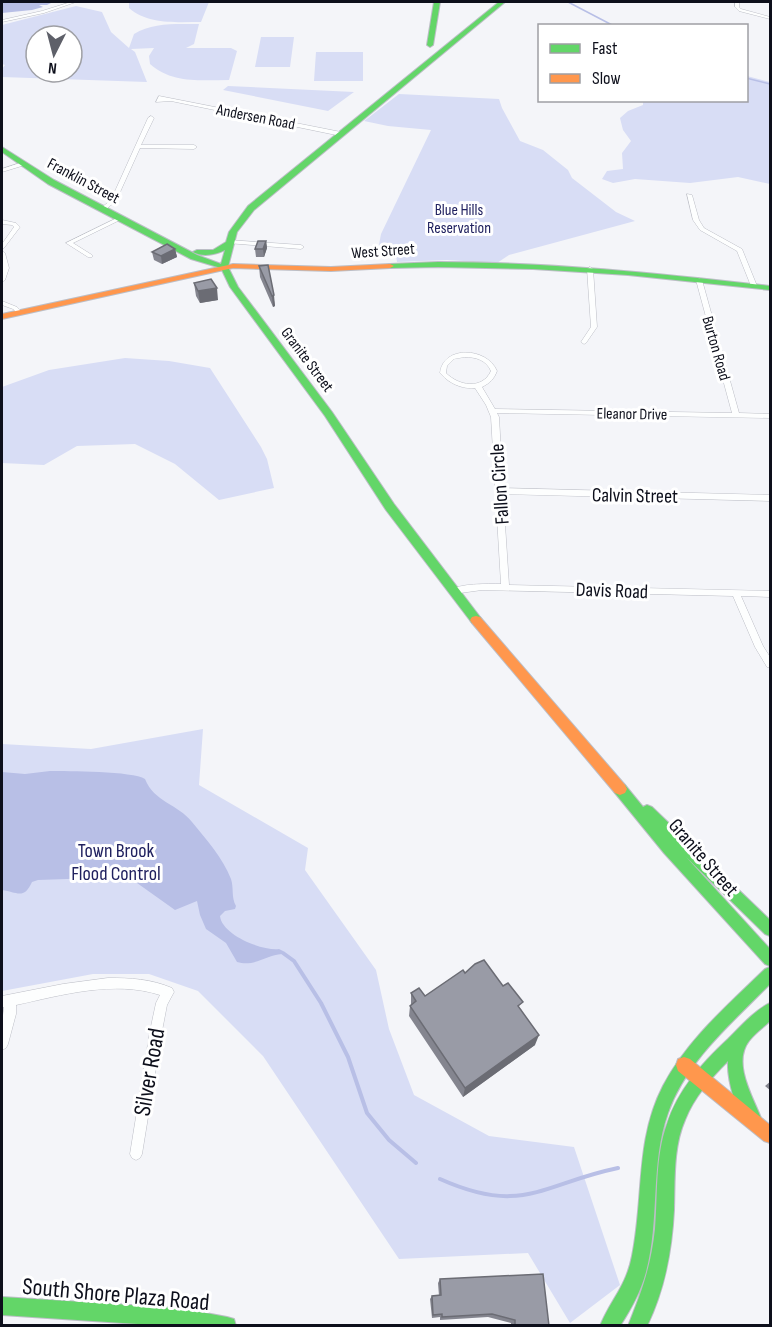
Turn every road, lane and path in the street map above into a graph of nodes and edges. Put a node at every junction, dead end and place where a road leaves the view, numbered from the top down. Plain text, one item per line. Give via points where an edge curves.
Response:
1 (74, 2) edge
2 (437, 2) edge
3 (502, 2) edge
4 (737, 2) edge
5 (771, 18) edge
6 (2, 21) edge
7 (443, 51) junction
8 (207, 98) dead end
9 (171, 100) dead end
10 (198, 104) junction
11 (151, 118) dead end
12 (340, 134) junction
13 (138, 146) junction
14 (194, 147) dead end
15 (2, 148) edge
16 (23, 164) junction
17 (2, 171) edge
18 (689, 195) dead end
19 (103, 209) junction
20 (121, 218) junction
21 (2, 222) edge
22 (228, 243) junction
23 (2, 247) edge
24 (301, 247) dead end
25 (2, 253) edge
26 (195, 254) junction
27 (90, 256) dead end
28 (224, 267) junction
29 (590, 269) junction
30 (181, 276) junction
31 (2, 280) edge
32 (699, 280) junction
33 (754, 286) junction
34 (771, 288) edge
35 (2, 303) edge
36 (19, 312) junction
37 (2, 317) edge
38 (584, 342) dead end
39 (477, 385) junction
40 (493, 411) junction
41 (736, 416) junction
42 (771, 416) edge
43 (499, 491) junction
44 (771, 498) edge
45 (505, 587) junction
46 (453, 591) junction
47 (736, 594) junction
48 (771, 594) edge
49 (771, 664) edge
50 (611, 777) junction
51 (771, 929) edge
52 (771, 959) edge
53 (771, 974) edge
54 (6, 1001) edge
55 (771, 1011) edge
56 (742, 1038) junction
57 (2, 1044) edge
58 (684, 1065) junction
59 (701, 1080) junction
60 (759, 1126) junction
61 (771, 1136) edge
62 (136, 1155) dead end
63 (2, 1306) edge
64 (227, 1326) edge
65 (609, 1326) edge
66 (637, 1326) edge

1 - 6 street
2 - 7 main road via 430,45 432,50
3 - 7 main road
4 - 5 street via 740,10
7 - 12 main road
8 - 10 street
9 - 10 street, Andersen Road
10 - 12 street, Andersen Road
11 - 13 street
12 - 22 main road via 251,208
13 - 14 street
13 - 19 street via 113,201
15 - 16 main road, Franklin Street
16 - 17 street
16 - 19 main road, Franklin Street
18 - 33 street via 698,225 740,250
19 - 20 main road, Franklin Street
20 - 26 main road, Franklin Street via 170,238
20 - 27 street via 69,243
21 - 23 street via 17,227
22 - 24 street
22 - 26 main road via 215,252
22 - 28 main road
25 - 31 street via 6,268
26 - 28 main road, Franklin Street
26 - 30 main road via 194,266
28 - 29 main road, West Street via 331,270 447,263
28 - 30 main road, West Street
28 - 46 main road, Granite Street via 237,291
29 - 32 main road, West Street
29 - 38 street via 594,327
30 - 36 main road, West Street
32 - 33 main road, West Street
32 - 41 street, Burton Road
33 - 34 main road, West Street
35 - 36 street
36 - 37 main road, West Street
39 - 39 street via 494,375 488,361 462,356 444,365 443,373 450,381
39 - 40 street, Fallon Circle
40 - 41 street, Eleanor Drive
40 - 43 street, Fallon Circle
41 - 42 street, Eleanor Drive
43 - 44 street, Calvin Street
43 - 45 street, Fallon Circle
45 - 46 street, Davis Road
45 - 47 street, Davis Road
46 - 50 main road, Granite Street via 522,677
47 - 48 street, Davis Road
47 - 49 street via 755,639
50 - 51 main road, Granite Street
50 - 52 main road, Granite Street via 669,849
53 - 58 main road
54 - 57 street via 9,1014
54 - 62 street, Silver Road via 115,984 142,984 168,992 158,1020
55 - 56 main road
56 - 59 main road
56 - 60 main road via 734,1076
58 - 59 main road
58 - 65 main road via 663,1102 653,1136 645,1239 637,1276
59 - 60 main road
59 - 66 main road via 683,1104 672,1132 661,1260 650,1300
60 - 61 main road
63 - 64 main road, South Shore Plaza Road via 179,1317

